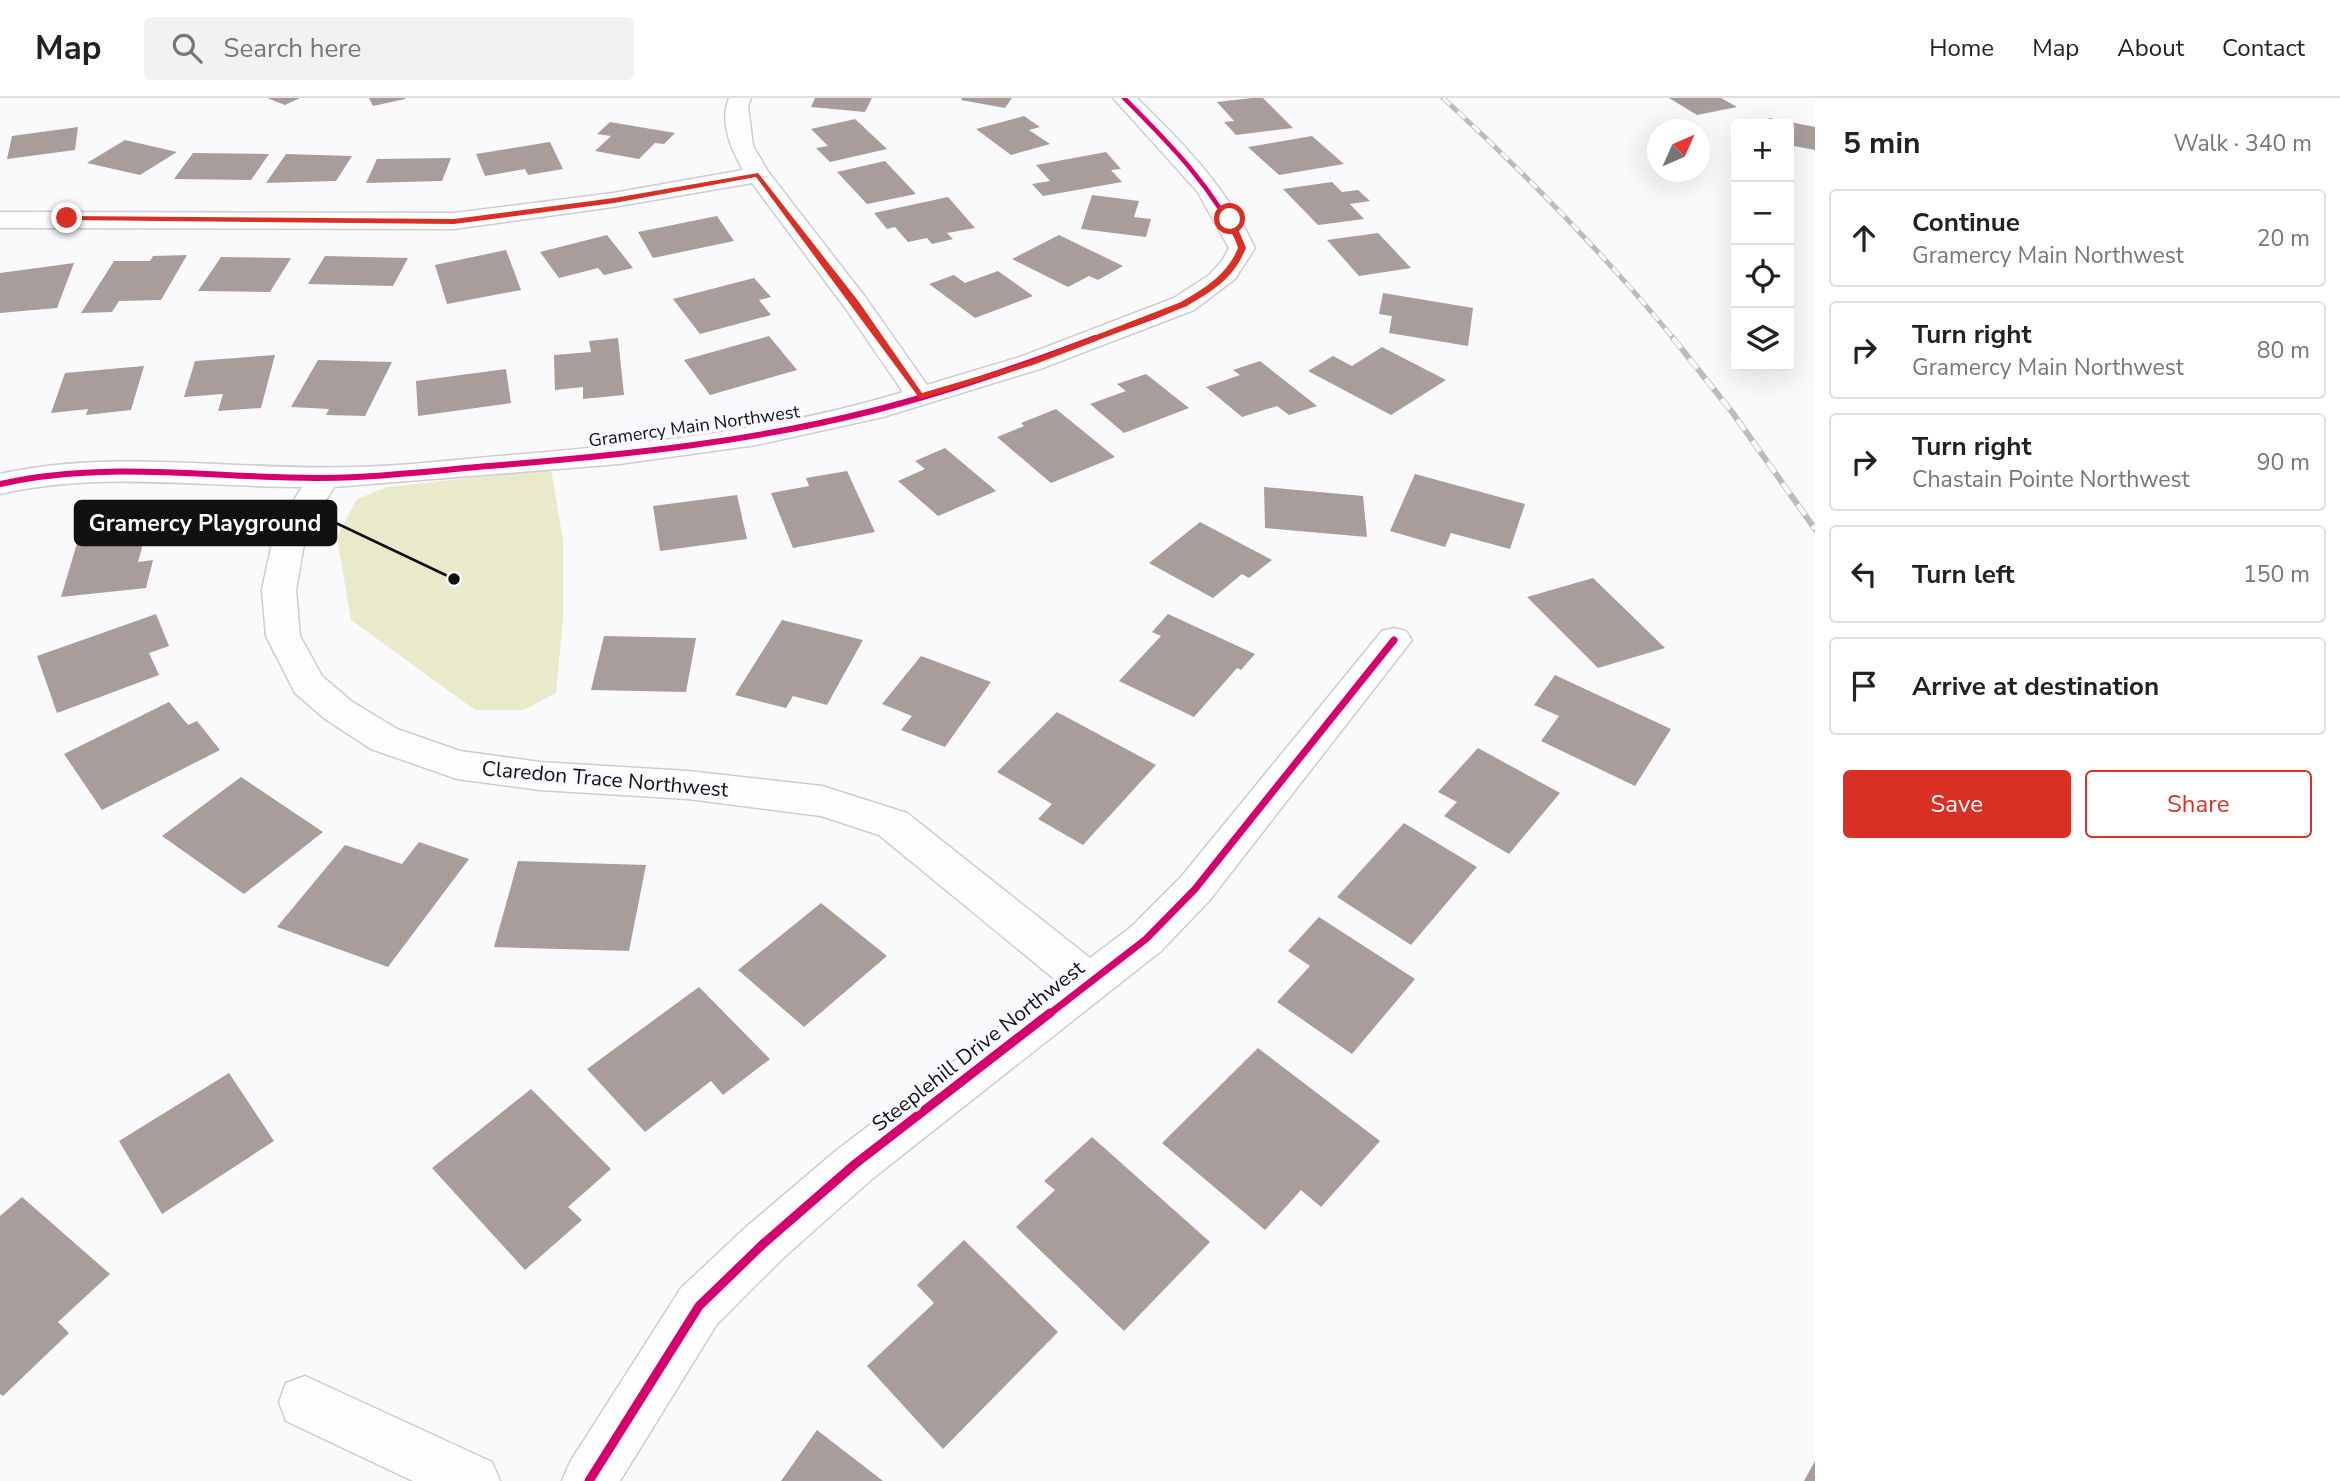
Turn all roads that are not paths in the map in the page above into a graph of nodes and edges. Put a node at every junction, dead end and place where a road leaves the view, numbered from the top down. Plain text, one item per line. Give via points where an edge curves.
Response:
1 (740, 98) edge
2 (1124, 98) edge
3 (758, 175) junction
4 (0, 219) edge
5 (920, 396) junction
6 (324, 477) junction
7 (0, 484) edge
8 (1394, 639) dead end
9 (1088, 982) junction
10 (304, 1402) dead end
11 (473, 1481) edge
12 (589, 1481) edge

1 - 3 street via 741,146
2 - 5 street, Gramercy Main Northwest via 1192,166 1230,219 1242,248 1234,267 1207,290 1145,321
3 - 4 street via 454,221
3 - 5 street
5 - 6 street, Gramercy Main Northwest via 756,436 619,455
6 - 7 street, Gramercy Main Northwest via 123,471 35,476
6 - 9 street, Claredon Trace Northwest via 290,534 279,590 283,636 308,684 338,710 384,739 457,765 822,802 893,824
8 - 9 street, Steeplehill Drive Northwest via 1195,889 1146,939
9 - 12 street, Steeplehill Drive Northwest via 855,1164 699,1306
10 - 11 street

